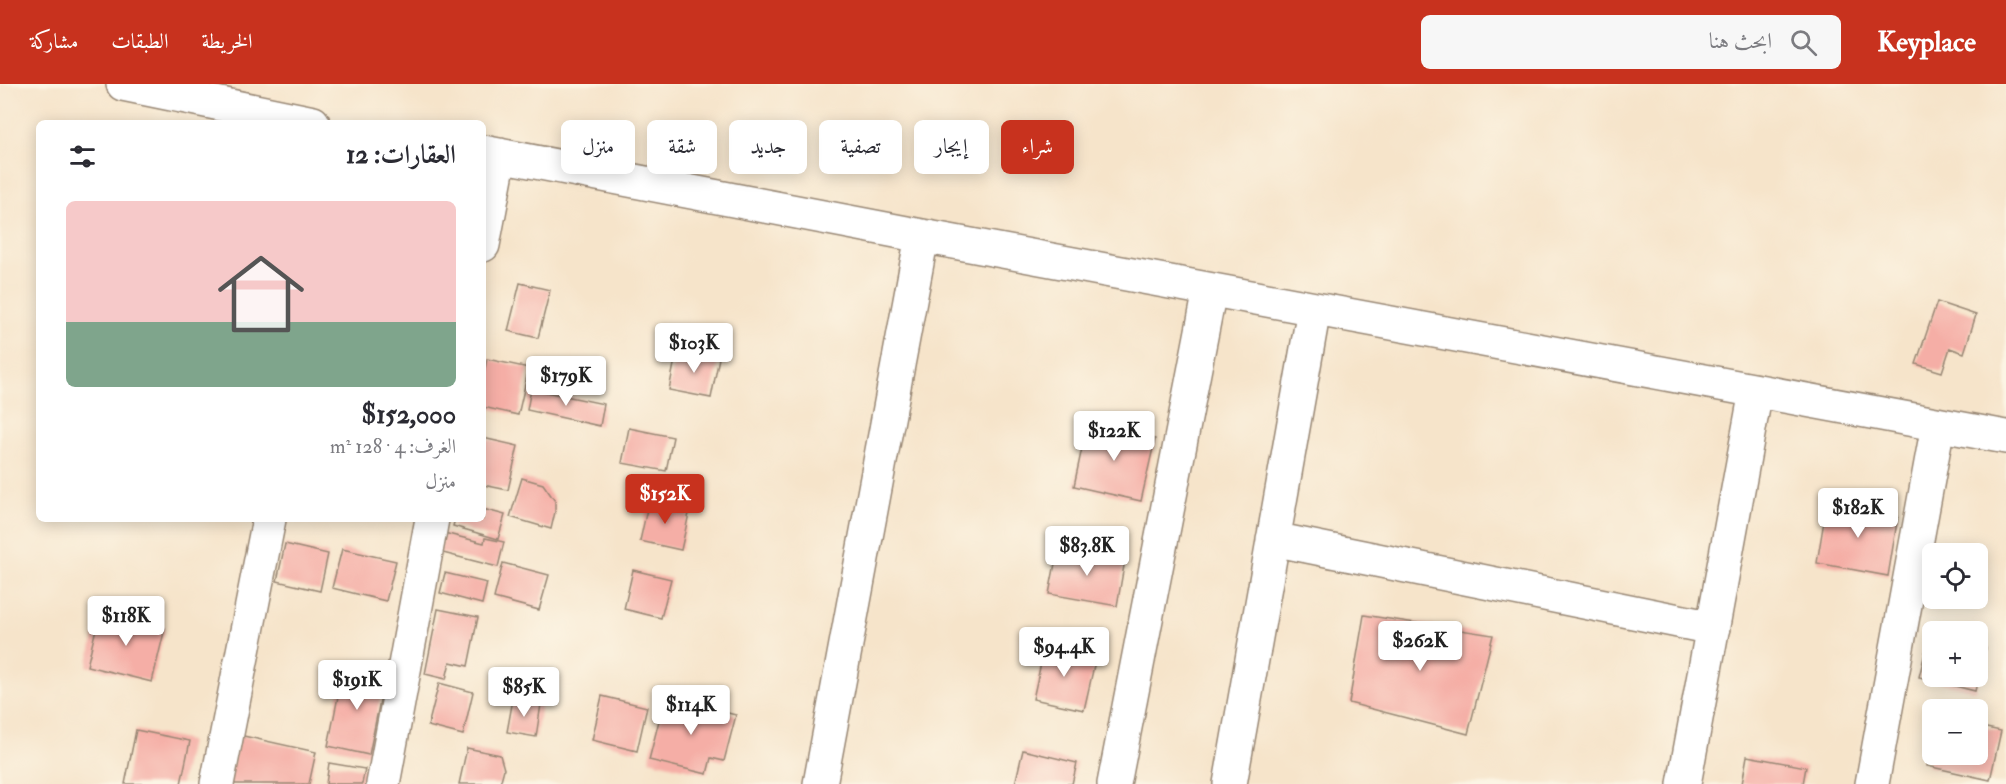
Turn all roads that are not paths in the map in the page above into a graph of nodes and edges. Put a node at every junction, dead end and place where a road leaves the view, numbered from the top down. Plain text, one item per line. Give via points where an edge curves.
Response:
1 (136, 85) edge
2 (299, 120) edge
3 (491, 154) edge
4 (486, 210) edge
5 (922, 236) junction
6 (1210, 290) junction
7 (1314, 309) junction
8 (1756, 391) junction
9 (1938, 425) junction
10 (2006, 437) edge
11 (268, 522) edge
12 (431, 522) edge
13 (1274, 539) junction
14 (1713, 628) junction
15 (217, 784) edge
16 (383, 784) edge
17 (820, 784) edge
18 (1114, 784) edge
19 (1230, 784) edge
20 (1684, 784) edge
21 (1872, 784) edge

1 - 2 street
3 - 4 street
3 - 5 street
5 - 6 street
5 - 17 street
6 - 7 street
6 - 18 street
7 - 8 street
7 - 13 street
8 - 9 street
8 - 14 street
9 - 10 street
9 - 21 street
11 - 15 street
12 - 16 street
13 - 14 street
13 - 19 street
14 - 20 street

